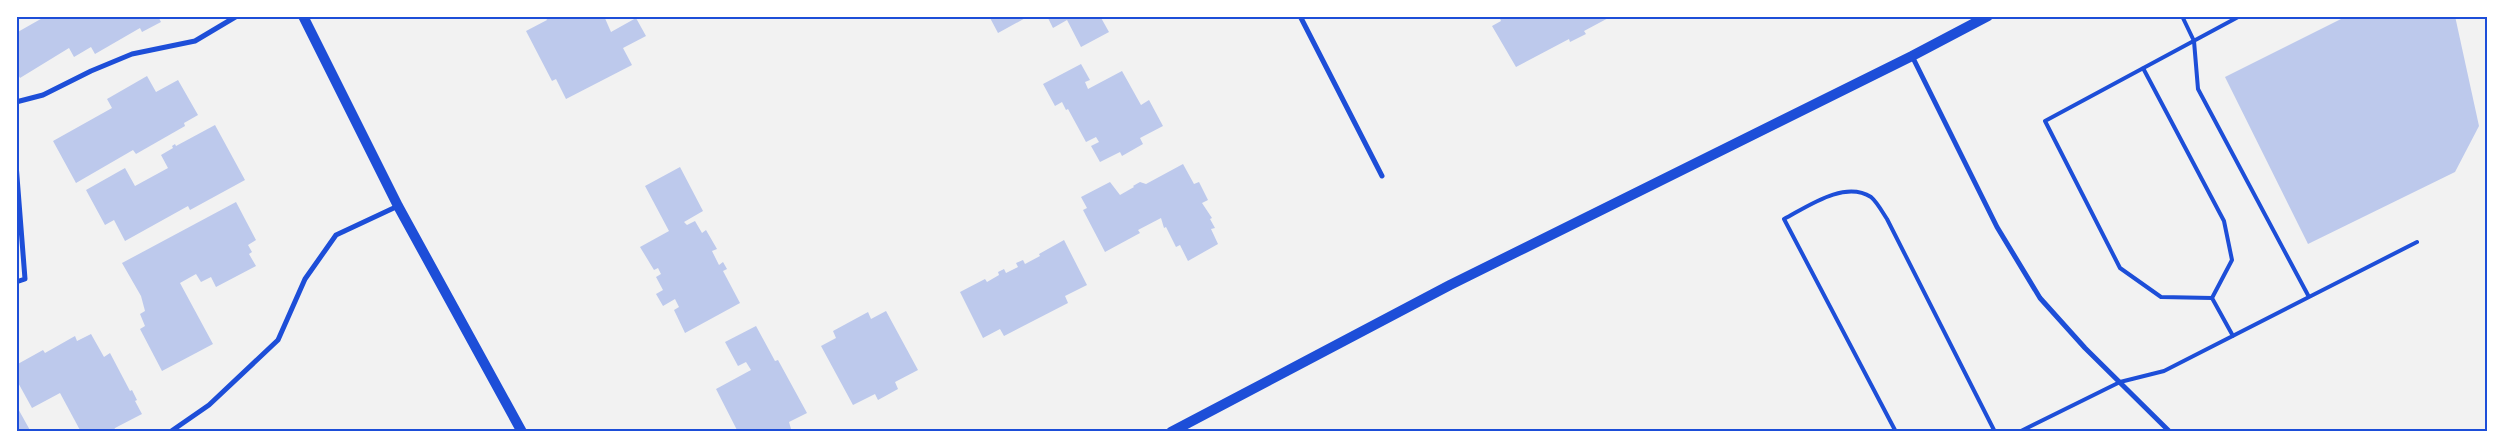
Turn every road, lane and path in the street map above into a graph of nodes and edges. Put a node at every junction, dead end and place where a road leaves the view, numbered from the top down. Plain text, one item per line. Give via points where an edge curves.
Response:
1 (237, 16) edge
2 (303, 16) edge
3 (1300, 16) edge
4 (1988, 16) edge
5 (2182, 16) edge
6 (2240, 16) edge
7 (2194, 41) junction
8 (1912, 56) junction
9 (2143, 68) junction
10 (16, 102) edge
11 (16, 164) edge
12 (1382, 176) dead end
13 (398, 206) junction
14 (2417, 242) dead end
15 (16, 282) edge
16 (2309, 297) junction
17 (2212, 298) junction
18 (2233, 336) junction
19 (2120, 382) junction
20 (170, 432) edge
21 (522, 432) edge
22 (1171, 432) edge
23 (1896, 432) edge
24 (1995, 432) edge
25 (2019, 432) edge
26 (2170, 432) edge

1 - 10 street via 195,41 132,54 43,95
2 - 13 main road
3 - 12 street
4 - 8 main road
5 - 7 lane
6 - 7 lane
7 - 9 lane
7 - 16 lane via 2198,89
8 - 19 street via 1997,227 2040,298
8 - 22 main road via 1450,285
9 - 17 lane via 2224,221 2232,260
9 - 17 lane via 2045,120 2120,268 2161,297
11 - 15 street via 25,279
13 - 20 street via 336,235 305,279 278,340 209,406
13 - 21 main road
14 - 16 lane
16 - 18 lane
17 - 18 lane
18 - 19 lane via 2164,371
19 - 25 lane
19 - 26 street
23 - 24 lane via 1784,219 1824,198 1852,191 1871,198 1887,219

